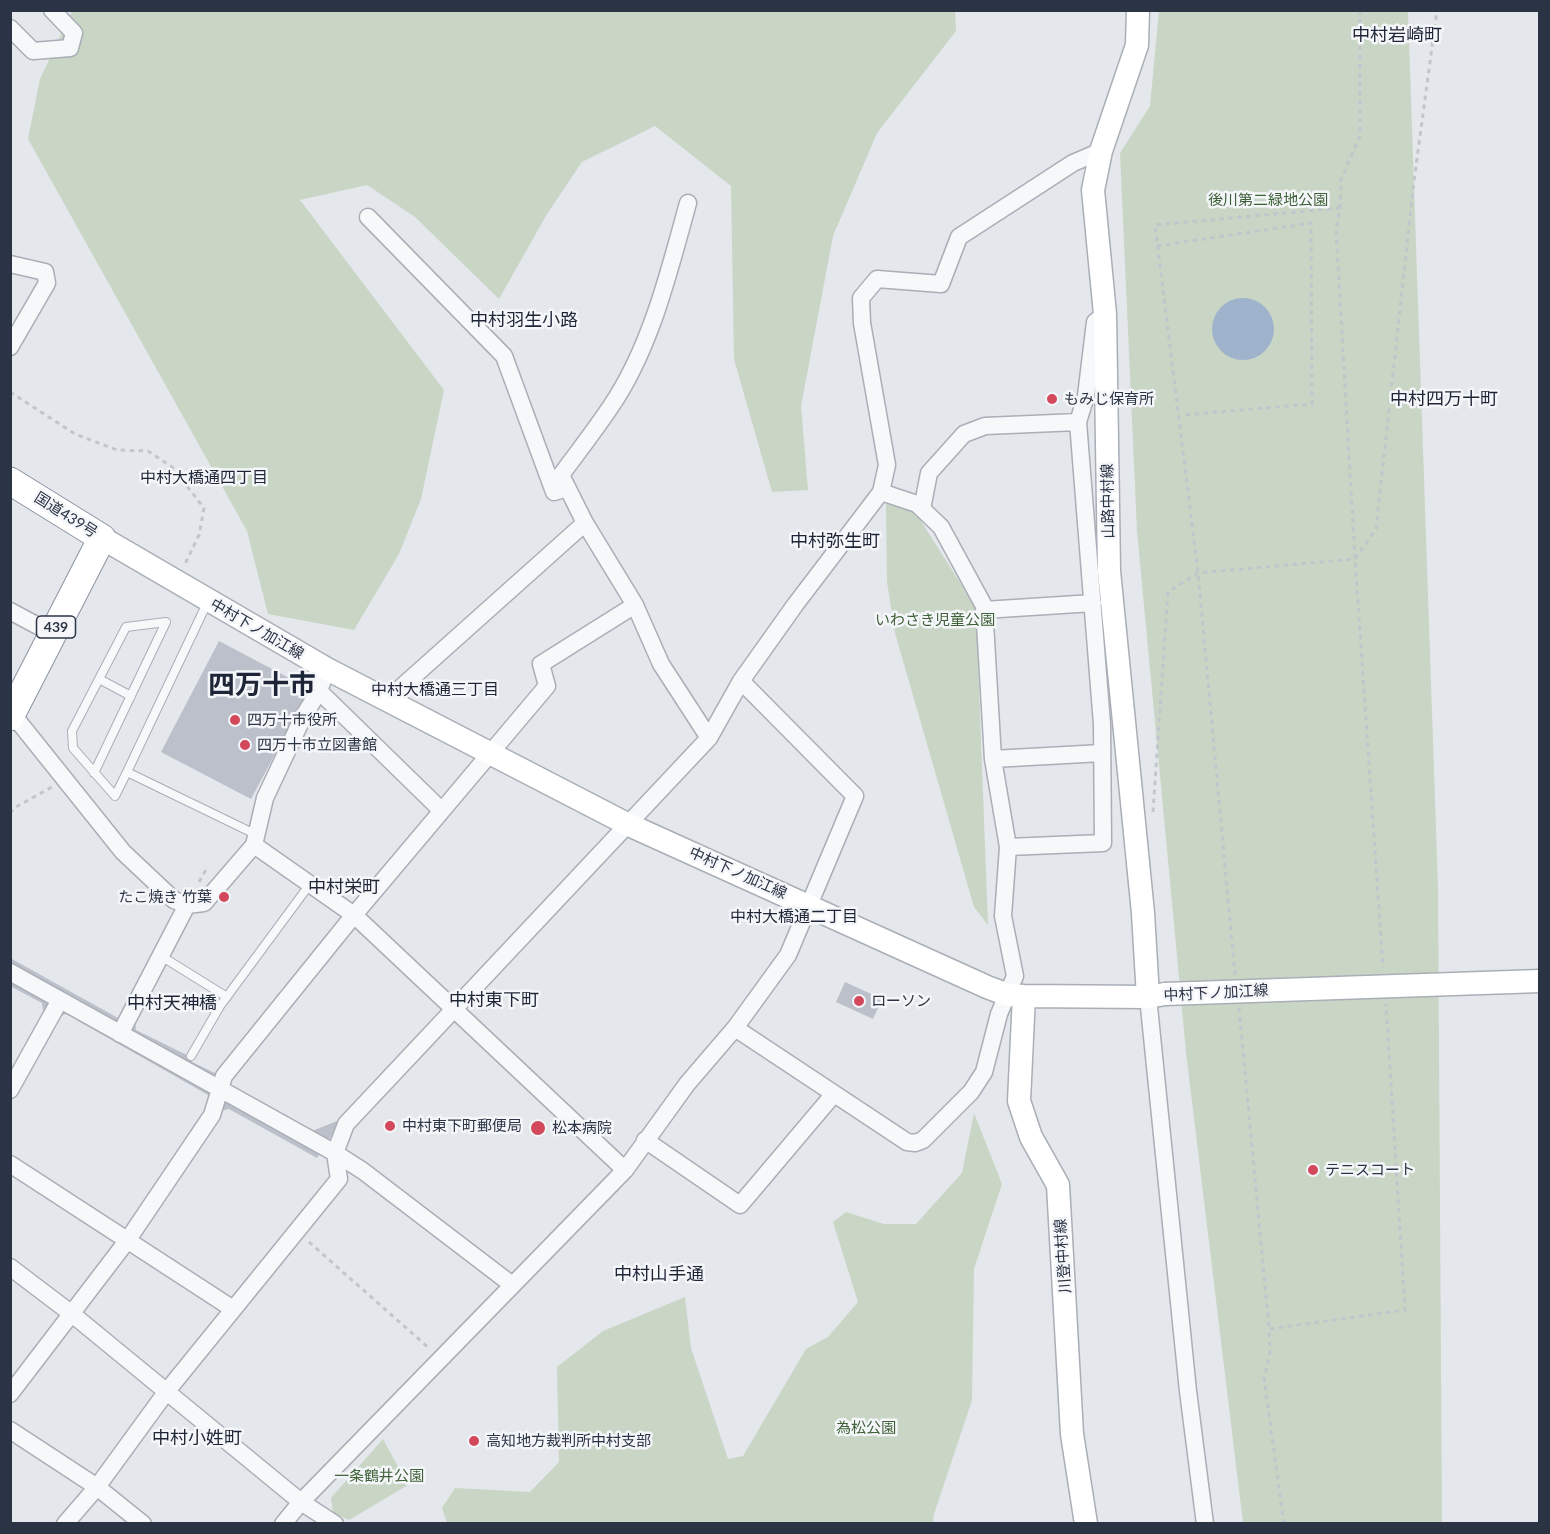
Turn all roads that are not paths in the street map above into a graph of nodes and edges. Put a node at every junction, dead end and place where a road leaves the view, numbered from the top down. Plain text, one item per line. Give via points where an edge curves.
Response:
1 (52, 10) edge
2 (1138, 10) edge
3 (10, 28) edge
4 (1101, 151) junction
5 (688, 203) dead end
6 (368, 218) dead end
7 (10, 264) edge
8 (1105, 314) junction
9 (10, 347) edge
10 (1078, 422) junction
11 (10, 481) edge
12 (567, 488) junction
13 (881, 492) junction
14 (922, 509) junction
15 (585, 523) junction
16 (102, 538) junction
17 (208, 600) junction
18 (1093, 603) junction
19 (635, 604) junction
20 (984, 610) junction
21 (10, 611) edge
22 (53, 634) junction
23 (327, 669) junction
24 (99, 679) junction
25 (741, 681) junction
26 (320, 691) junction
27 (131, 696) junction
28 (387, 700) junction
29 (11, 714) edge
30 (709, 738) junction
31 (1102, 753) junction
32 (491, 754) junction
33 (993, 759) junction
34 (127, 772) junction
35 (94, 773) junction
36 (441, 810) junction
37 (627, 824) junction
38 (255, 840) junction
39 (1008, 847) junction
40 (311, 884) junction
41 (187, 905) junction
42 (810, 905) junction
43 (354, 915) junction
44 (161, 956) junction
45 (10, 972) edge
46 (1539, 981) edge
47 (1016, 995) junction
48 (1156, 996) junction
49 (227, 997) junction
50 (60, 1000) junction
51 (454, 1008) junction
52 (735, 1028) junction
53 (120, 1034) junction
54 (187, 1063) junction
55 (10, 1090) edge
56 (219, 1090) junction
57 (833, 1095) junction
58 (645, 1140) junction
59 (335, 1153) junction
60 (10, 1164) edge
61 (625, 1170) junction
62 (127, 1241) junction
63 (10, 1267) edge
64 (511, 1284) junction
65 (233, 1309) junction
66 (72, 1314) junction
67 (167, 1391) junction
68 (10, 1394) edge
69 (10, 1430) edge
70 (97, 1487) junction
71 (301, 1502) junction
72 (64, 1524) edge
73 (143, 1524) edge
74 (283, 1524) edge
75 (335, 1524) edge
76 (1086, 1524) edge
77 (1205, 1524) edge

1 - 3 street via 74,33 70,48 33,51
2 - 4 main road, 山路中村線 via 1137,45
4 - 8 main road, 山路中村線 via 1093,190
4 - 13 street via 1073,163 959,237 941,284 877,279 861,298 887,465
5 - 12 street via 646,336 618,395 561,475
6 - 12 street via 504,356 554,492
7 - 9 street via 45,272 47,283
8 - 10 street via 1095,322 1086,396
8 - 48 main road, 山路中村線 via 1109,571 1143,913
10 - 14 street via 985,426 964,434 929,473
10 - 18 street
11 - 16 highway, 国道439号
12 - 15 street
13 - 14 street
13 - 25 street
14 - 20 street via 942,527
15 - 19 street
15 - 28 street
16 - 17 main road, 中村下ノ加江線
16 - 22 highway, 国道439号 / 439
17 - 23 main road, 中村下ノ加江線
17 - 34 lane
18 - 20 street
18 - 31 street
19 - 30 street via 661,664
19 - 32 street via 542,664 547,686
20 - 33 street
21 - 22 street
22 - 29 highway, 国道439号 / 439
23 - 26 street
23 - 28 main road, 中村下ノ加江線
24 - 27 lane
24 - 27 lane via 126,627 166,622
24 - 35 lane via 72,731 73,748
25 - 30 street
25 - 42 street via 855,796
26 - 36 street
26 - 38 street via 303,717 265,798
27 - 35 lane
28 - 32 main road, 中村下ノ加江線
29 - 41 street via 123,852 174,900
30 - 37 street
31 - 33 street
31 - 39 street via 1103,843
32 - 36 street
32 - 37 main road, 中村下ノ加江線
33 - 39 street
34 - 35 lane via 115,796
34 - 38 lane
36 - 43 street
37 - 42 main road, 中村下ノ加江線
37 - 51 street
38 - 40 street
38 - 41 street via 210,899
39 - 47 street via 1003,916
40 - 43 street
40 - 49 lane
41 - 44 street
42 - 47 main road, 中村下ノ加江線
42 - 52 street via 788,955
43 - 51 street
43 - 56 street via 224,1076
44 - 49 lane
44 - 53 street
45 - 50 street
46 - 48 main road, 中村下ノ加江線, bridge
47 - 48 main road, 中村下ノ加江線
47 - 57 street via 999,1014 984,1072 971,1092 923,1140 907,1142
47 - 76 main road, 川登中村線 via 1019,1101 1031,1137 1058,1185 1072,1434
48 - 77 street via 1188,1391
49 - 54 lane
50 - 53 street
50 - 55 street
51 - 59 street via 346,1124
51 - 61 street
52 - 57 street
52 - 58 street
53 - 54 street
54 - 56 street
56 - 59 street
56 - 62 street via 212,1115
57 - 58 street via 740,1205
58 - 61 street
59 - 64 street
59 - 65 street via 339,1179
60 - 62 street
61 - 64 street
62 - 65 street
62 - 66 street
63 - 66 street
64 - 71 street
65 - 67 street
66 - 67 street
66 - 68 street
67 - 70 street
67 - 71 street
69 - 70 street
70 - 72 street
70 - 73 street
71 - 74 street
71 - 75 street

